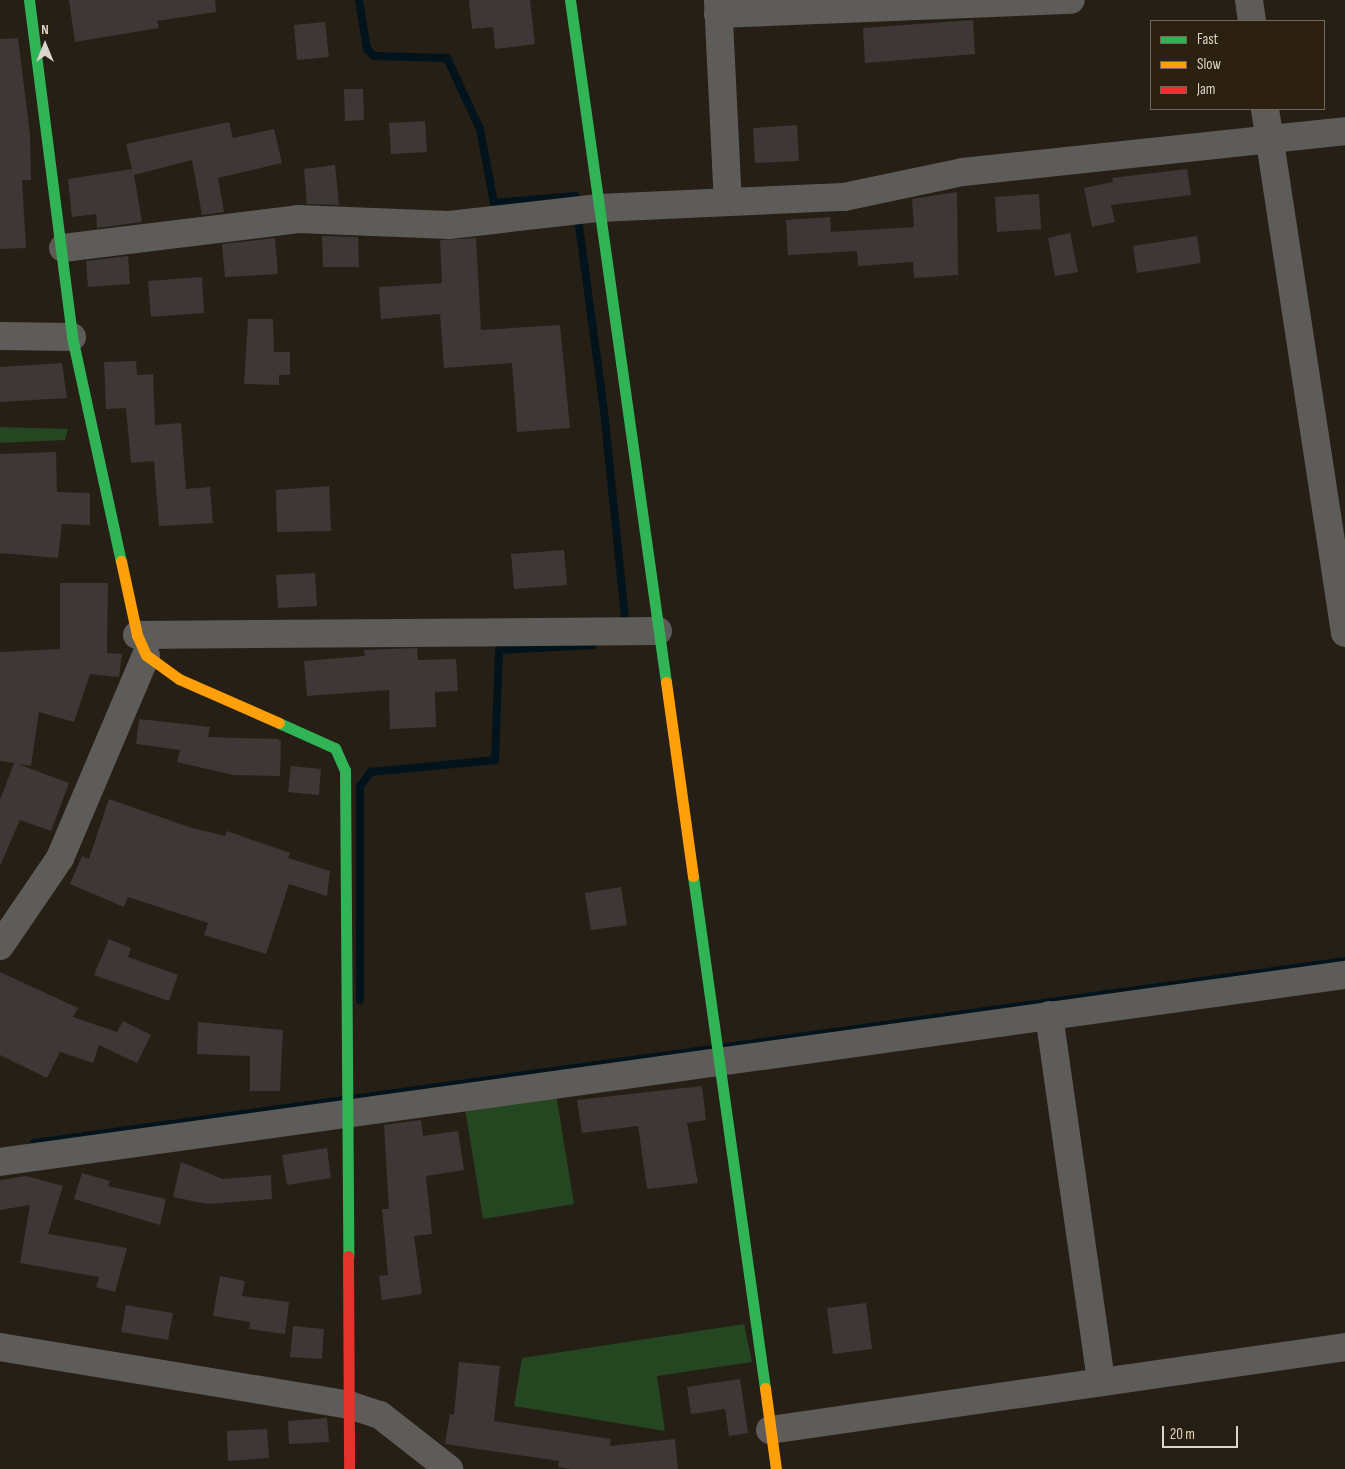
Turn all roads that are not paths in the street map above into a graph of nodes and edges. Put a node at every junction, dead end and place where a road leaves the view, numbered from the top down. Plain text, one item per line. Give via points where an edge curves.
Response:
1 (29, 0) edge
2 (570, 0) edge
3 (1071, 0) edge
4 (1249, 0) edge
5 (718, 7) edge
6 (1252, 20) edge
7 (1265, 110) edge
8 (1345, 131) edge
9 (1270, 141) junction
10 (728, 201) junction
11 (599, 208) junction
12 (63, 248) junction
13 (0, 336) edge
14 (72, 337) junction
15 (1340, 562) edge
16 (658, 631) junction
17 (1345, 633) edge
18 (141, 645) junction
19 (0, 946) edge
20 (1345, 975) edge
21 (1049, 1015) junction
22 (718, 1061) junction
23 (349, 1114) junction
24 (0, 1162) edge
25 (0, 1347) edge
26 (1345, 1347) edge
27 (1101, 1382) junction
28 (349, 1405) junction
29 (770, 1430) junction
30 (349, 1469) edge
31 (449, 1469) edge
32 (776, 1469) edge

1 - 12 street
2 - 11 street
3 - 5 street
4 - 6 street
5 - 10 street
7 - 9 street
8 - 9 street
9 - 10 street via 963,172 844,197
9 - 15 street
10 - 11 street
11 - 12 street via 449,225 298,219
11 - 16 street
12 - 14 street
13 - 14 street
14 - 18 street
15 - 17 street
16 - 18 street
16 - 22 street
18 - 19 street via 60,858
18 - 23 street via 179,679 335,748 345,770
20 - 21 street
21 - 22 street
21 - 27 street
22 - 23 street
22 - 29 street
23 - 24 street
23 - 28 street
25 - 28 street
26 - 27 street
27 - 29 street
28 - 30 street
28 - 31 street via 380,1415
29 - 32 street

